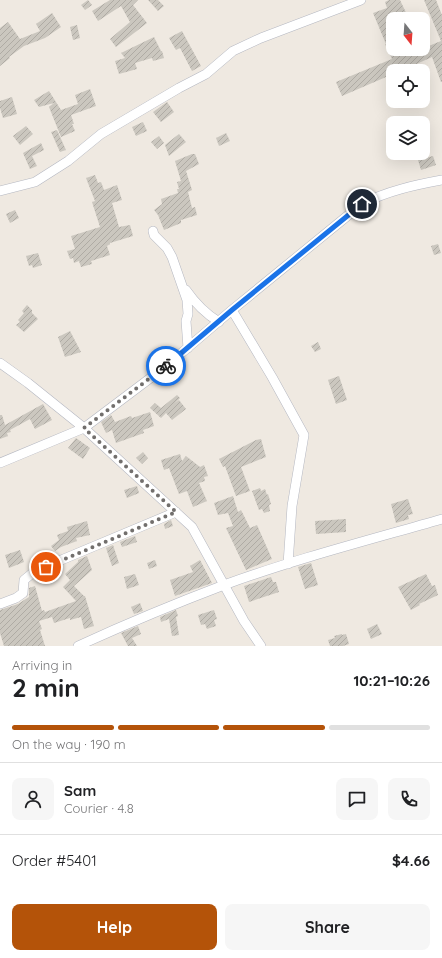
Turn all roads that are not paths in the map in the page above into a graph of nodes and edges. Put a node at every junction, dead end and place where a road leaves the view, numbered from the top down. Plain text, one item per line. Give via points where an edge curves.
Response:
1 (360, 0) edge
2 (442, 180) edge
3 (0, 191) edge
4 (153, 231) dead end
5 (180, 281) junction
6 (232, 310) junction
7 (219, 322) junction
8 (188, 348) junction
9 (0, 364) edge
10 (84, 428) junction
11 (0, 463) edge
12 (176, 512) junction
13 (442, 519) edge
14 (288, 564) junction
15 (224, 585) junction
16 (0, 604) edge
17 (78, 646) edge
18 (261, 646) edge

1 - 3 street via 233,51 206,74 101,134 68,162 35,182
2 - 6 street via 418,184 362,204
4 - 5 street via 172,257
5 - 7 street via 191,298
5 - 8 street via 187,300
6 - 7 street
6 - 14 street via 304,435 292,506
7 - 8 street
8 - 10 street
9 - 10 street
10 - 11 street
10 - 12 street
12 - 15 street via 192,527
12 - 16 street via 35,571 24,580 23,593
13 - 14 street
14 - 15 street
15 - 17 street via 124,624
15 - 18 street

